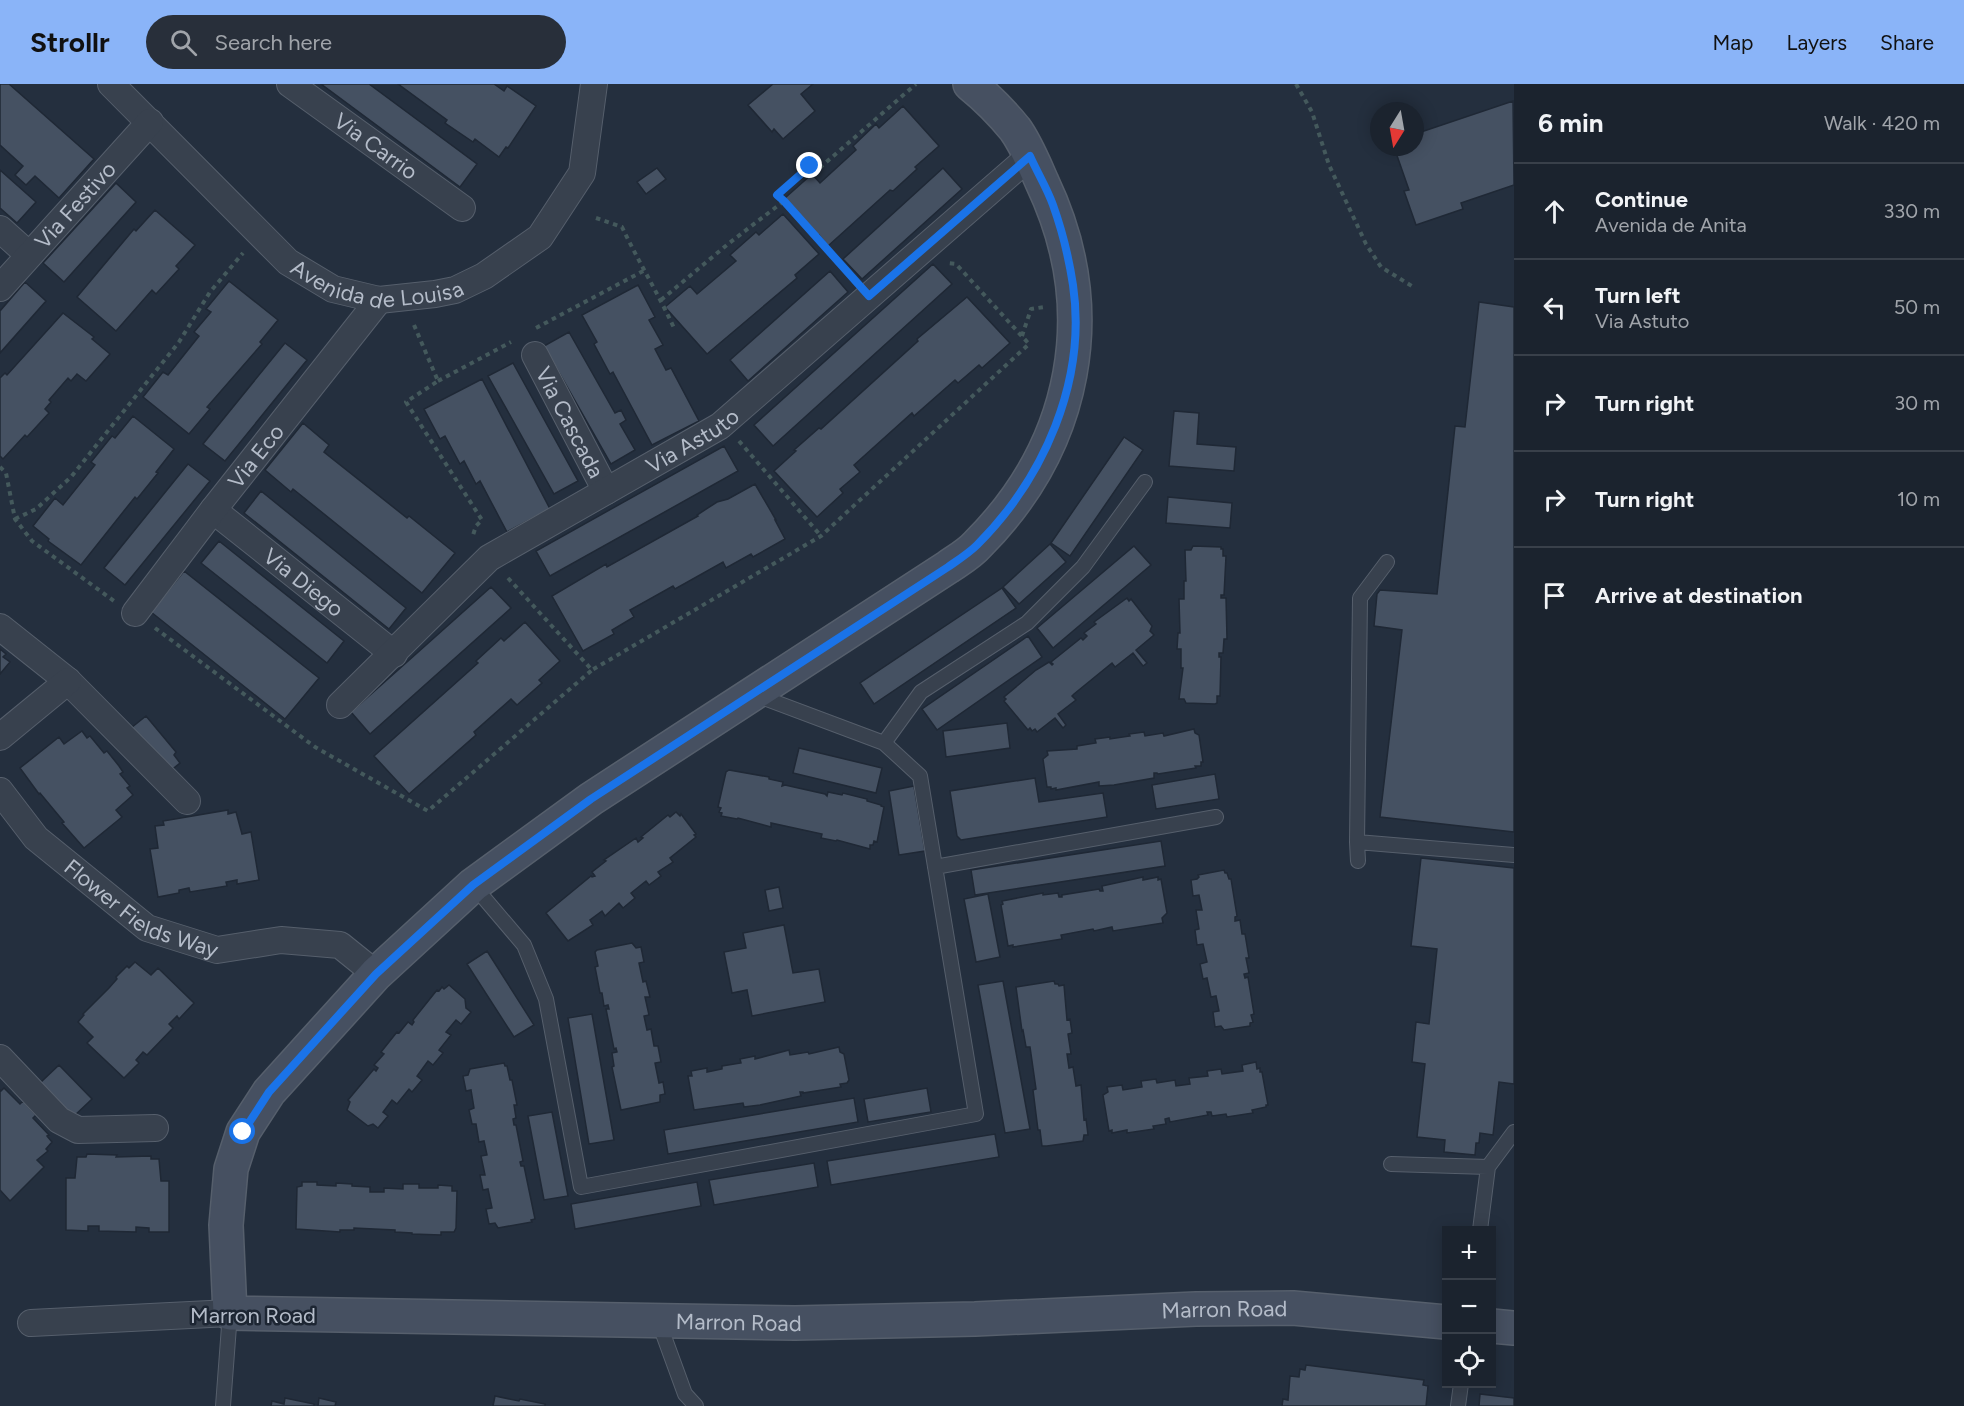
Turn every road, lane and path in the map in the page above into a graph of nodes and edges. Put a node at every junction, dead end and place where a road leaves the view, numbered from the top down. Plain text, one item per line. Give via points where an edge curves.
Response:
1 (111, 84) edge
2 (290, 84) edge
3 (594, 84) edge
4 (916, 84) edge
5 (970, 84) edge
6 (1296, 84) edge
7 (150, 122) junction
8 (1030, 156) junction
9 (784, 201) junction
10 (462, 208) dead end
11 (596, 218) dead end
12 (0, 229) edge
13 (244, 253) dead end
14 (29, 255) junction
15 (939, 257) dead end
16 (645, 270) junction
17 (0, 288) edge
18 (1415, 288) dead end
19 (869, 296) junction
20 (379, 300) junction
21 (662, 300) junction
22 (1045, 307) dead end
23 (414, 326) dead end
24 (674, 328) dead end
25 (1022, 336) junction
26 (529, 341) junction
27 (438, 381) junction
28 (737, 438) dead end
29 (0, 467) edge
30 (1145, 482) dead end
31 (606, 491) junction
32 (213, 510) junction
33 (15, 519) junction
34 (821, 536) junction
35 (489, 558) junction
36 (1387, 562) dead end
37 (135, 613) junction
38 (0, 627) edge
39 (394, 654) junction
40 (592, 670) junction
41 (68, 681) junction
42 (751, 694) junction
43 (340, 705) dead end
44 (0, 737) edge
45 (884, 743) junction
46 (0, 791) edge
47 (187, 801) dead end
48 (1216, 817) dead end
49 (1357, 842) junction
50 (1514, 855) edge
51 (1358, 861) dead end
52 (935, 867) junction
53 (473, 885) junction
54 (376, 974) junction
55 (0, 1058) edge
56 (155, 1128) dead end
57 (1514, 1131) edge
58 (1391, 1164) dead end
59 (1488, 1167) junction
60 (1481, 1226) edge
61 (230, 1313) junction
62 (658, 1320) junction
63 (1442, 1322) edge
64 (32, 1323) dead end
65 (1496, 1326) edge
66 (1514, 1328) edge
67 (1460, 1388) edge
68 (223, 1406) edge
69 (696, 1406) edge
70 (1458, 1406) edge

1 - 7 street, Avenida de Louisa
2 - 10 street, Via Carrio
3 - 20 street, Avenida de Louisa via 582,173 540,237 484,276 455,290
4 - 9 path via 815,172 810,166 777,195
5 - 8 street via 1016,130
6 - 18 path via 1366,244 1382,267
7 - 14 street, Via Festivo
7 - 20 street, Avenida de Louisa via 288,262 333,289
8 - 19 street, Via Astuto
8 - 42 street via 1059,227 1073,285 1076,321 1070,381 1057,426 1039,462 1009,509 976,546
9 - 19 path
9 - 21 path
11 - 16 path via 621,227
12 - 14 street
13 - 33 path via 210,292 179,342 71,477 36,509
14 - 17 street, Via Festivo
15 - 25 path via 956,264
16 - 21 path
16 - 26 path
19 - 31 street, Via Astuto via 720,426
20 - 32 street, Via Eco
21 - 24 path
22 - 25 path via 1031,309
23 - 27 path
25 - 34 path via 1029,344
26 - 27 path
26 - 31 street, Via Cascada
27 - 35 path via 405,402 482,520 473,535
28 - 34 path
29 - 33 path via 6,473
30 - 45 lane via 1083,567 1026,623 921,692
31 - 35 street, Via Astuto
32 - 37 street, Via Eco
32 - 39 street, Via Diego
33 - 37 path via 32,541
34 - 40 path
35 - 39 street, Via Astuto
35 - 40 path
36 - 49 lane via 1360,598
37 - 40 path via 315,747 428,811
38 - 41 street
39 - 43 street, Via Astuto
41 - 44 street
41 - 47 street
42 - 45 lane
42 - 53 street via 591,799
45 - 52 lane via 920,776
46 - 54 street, Flower Fields Way via 36,838 147,928 217,950 281,940 340,945
48 - 52 lane
49 - 50 lane
49 - 51 lane
52 - 53 lane via 976,1114 581,1187 546,999 524,945
53 - 54 street
54 - 61 street via 269,1092 243,1132 231,1169 226,1226
55 - 56 street via 59,1120 78,1130
57 - 59 lane
58 - 59 lane
59 - 60 lane
61 - 62 street, Marron Road
61 - 64 street, Marron Road
61 - 68 lane
62 - 63 street, Marron Road via 795,1323 1293,1308
62 - 69 lane via 684,1394
65 - 66 street
67 - 70 lane

